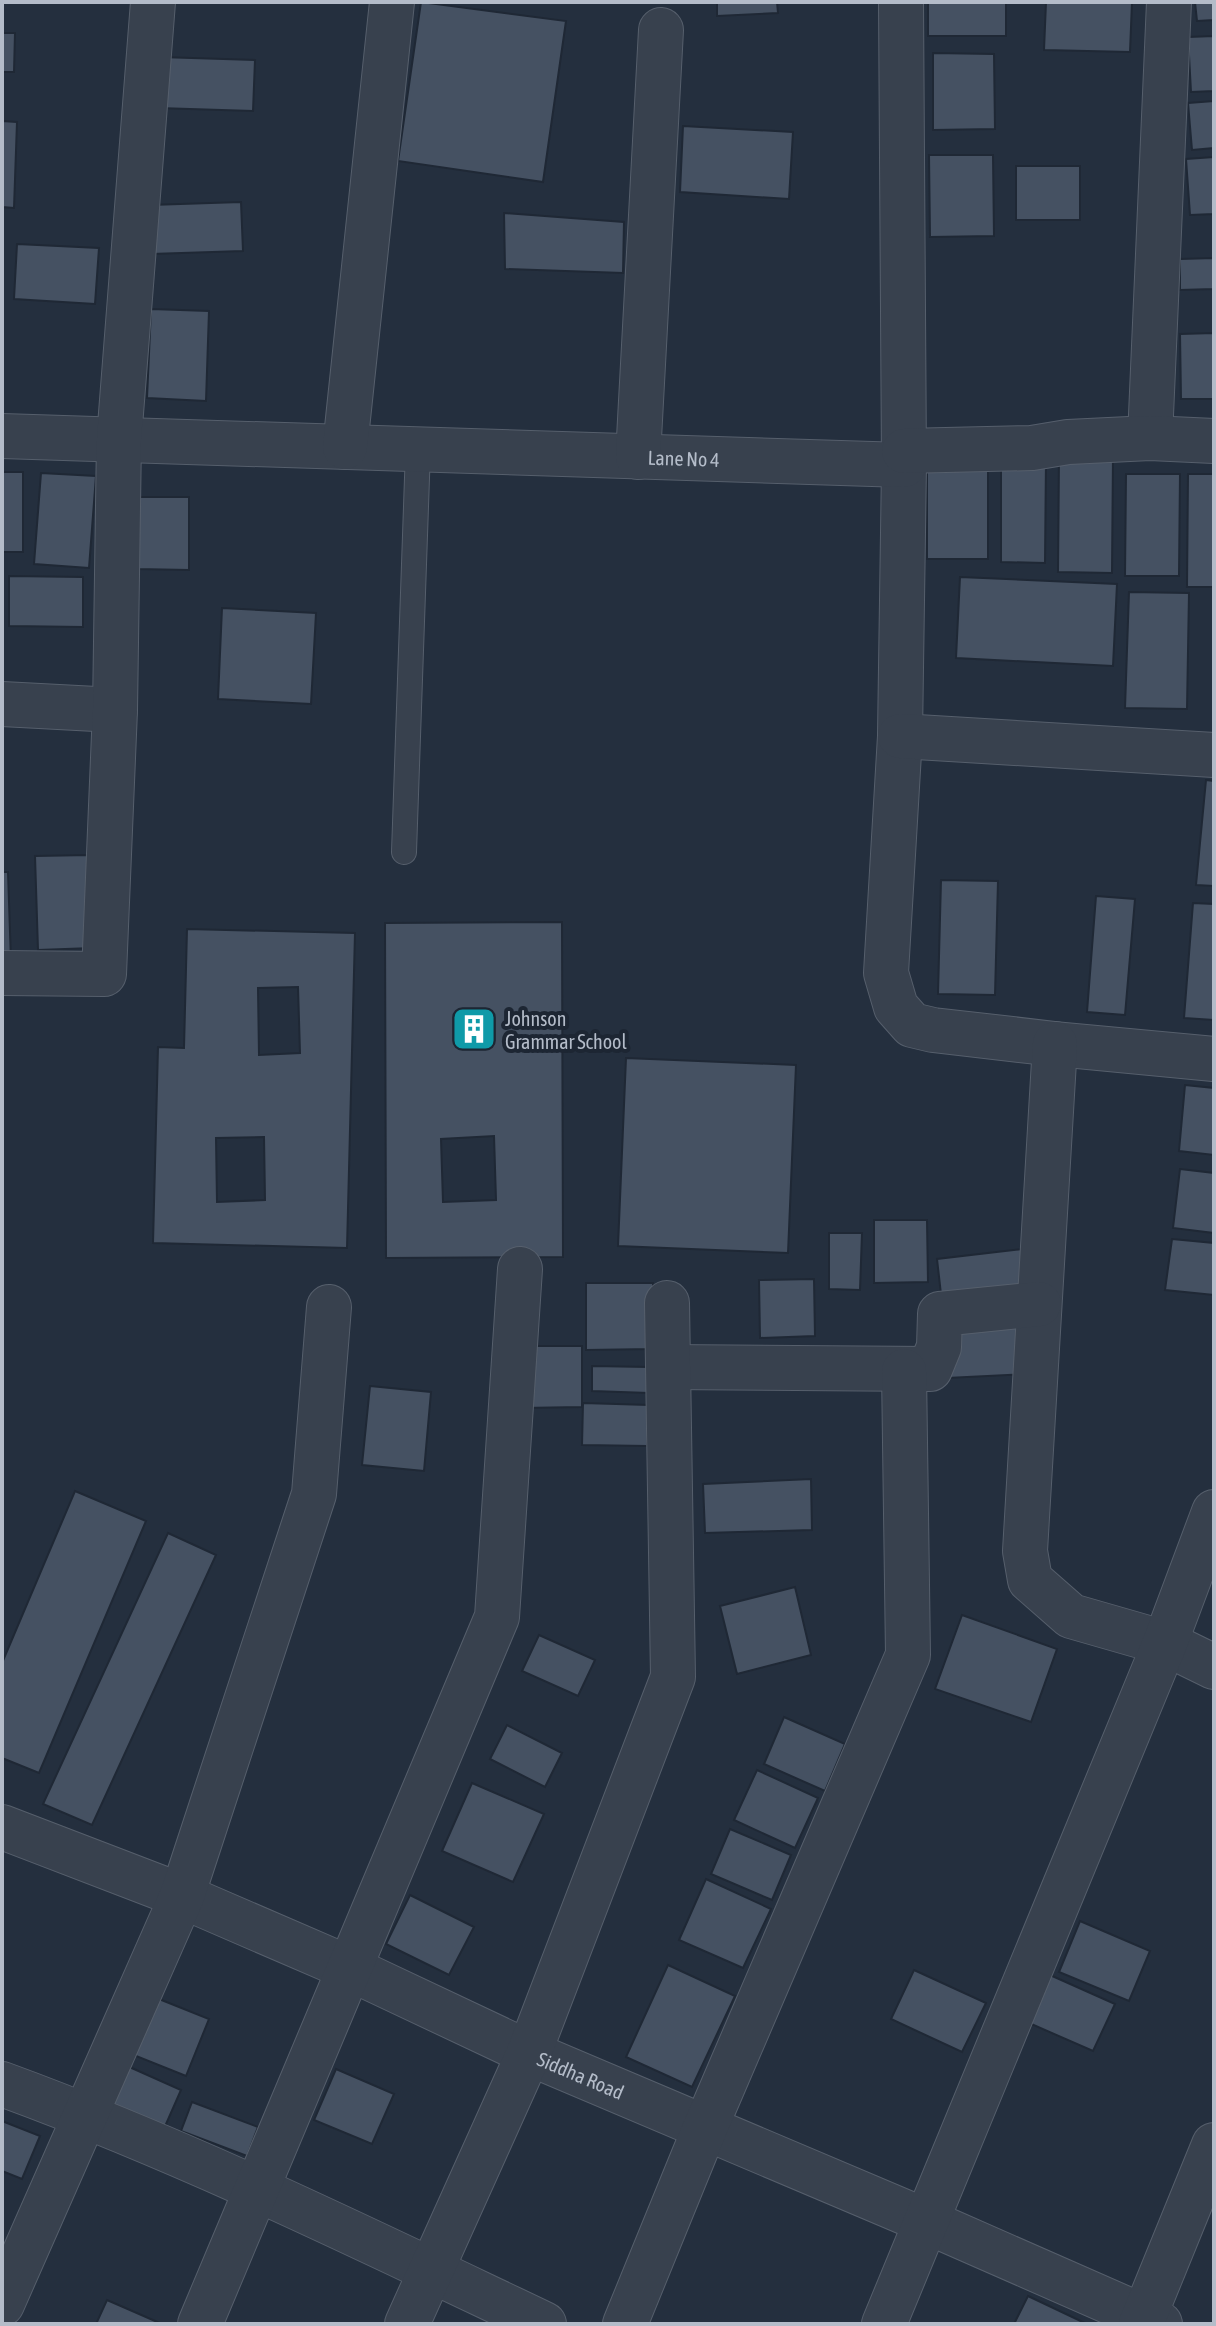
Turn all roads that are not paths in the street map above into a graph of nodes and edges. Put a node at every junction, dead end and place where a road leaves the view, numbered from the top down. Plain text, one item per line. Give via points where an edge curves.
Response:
1 (153, 2) edge
2 (392, 2) edge
3 (901, 2) edge
4 (1169, 2) edge
5 (661, 30) dead end
6 (2, 436) edge
7 (1150, 438) junction
8 (119, 439) junction
9 (1214, 441) edge
10 (345, 447) junction
11 (418, 449) junction
12 (638, 457) junction
13 (904, 458) junction
14 (2, 704) edge
15 (115, 710) junction
16 (900, 736) junction
17 (1214, 755) edge
18 (404, 852) dead end
19 (2, 973) edge
20 (1055, 1044) junction
21 (1214, 1059) edge
22 (520, 1269) dead end
23 (667, 1303) dead end
24 (1039, 1304) junction
25 (329, 1307) dead end
26 (669, 1367) junction
27 (904, 1371) junction
28 (1214, 1512) edge
29 (1165, 1643) junction
30 (1214, 1667) edge
31 (3, 1831) edge
32 (182, 1896) junction
33 (351, 1969) junction
34 (529, 2053) junction
35 (2, 2084) edge
36 (86, 2115) junction
37 (705, 2128) junction
38 (1214, 2145) edge
39 (257, 2188) junction
40 (928, 2222) junction
41 (429, 2270) junction
42 (2, 2304) edge
43 (1149, 2322) edge
44 (200, 2324) edge
45 (407, 2324) edge
46 (544, 2324) edge
47 (625, 2324) edge
48 (884, 2324) edge

1 - 8 street
2 - 10 street
3 - 13 street
4 - 7 street
5 - 12 street
6 - 8 street, Lane No 4
7 - 9 street, Lane No 4
7 - 13 street, Lane No 4
8 - 10 street, Lane No 4
8 - 15 street
10 - 11 street, Lane No 4
11 - 12 street, Lane No 4
11 - 18 lane
12 - 13 street, Lane No 4
13 - 16 street
14 - 15 street
15 - 19 street via 104,974
16 - 17 street
16 - 20 street via 886,973 896,1007 912,1025 933,1030
20 - 21 street
20 - 24 street
22 - 33 street via 497,1617
23 - 26 street
24 - 27 street via 940,1314 939,1347 930,1369
24 - 29 street via 1025,1551 1030,1580 1071,1616
25 - 32 street via 314,1494
26 - 27 street
26 - 34 street via 673,1677
27 - 37 street via 908,1655
28 - 29 street
29 - 30 street
29 - 40 street
31 - 32 street, Siddha Road
32 - 33 street, Siddha Road
32 - 36 street
33 - 34 street, Siddha Road
33 - 39 street
34 - 37 street, Siddha Road
34 - 41 street
35 - 36 street
36 - 39 street
36 - 42 street
37 - 40 street, Siddha Road
37 - 47 street
38 - 43 street
39 - 41 street
39 - 44 street
40 - 43 street, Siddha Road
40 - 48 street
41 - 45 street
41 - 46 street

